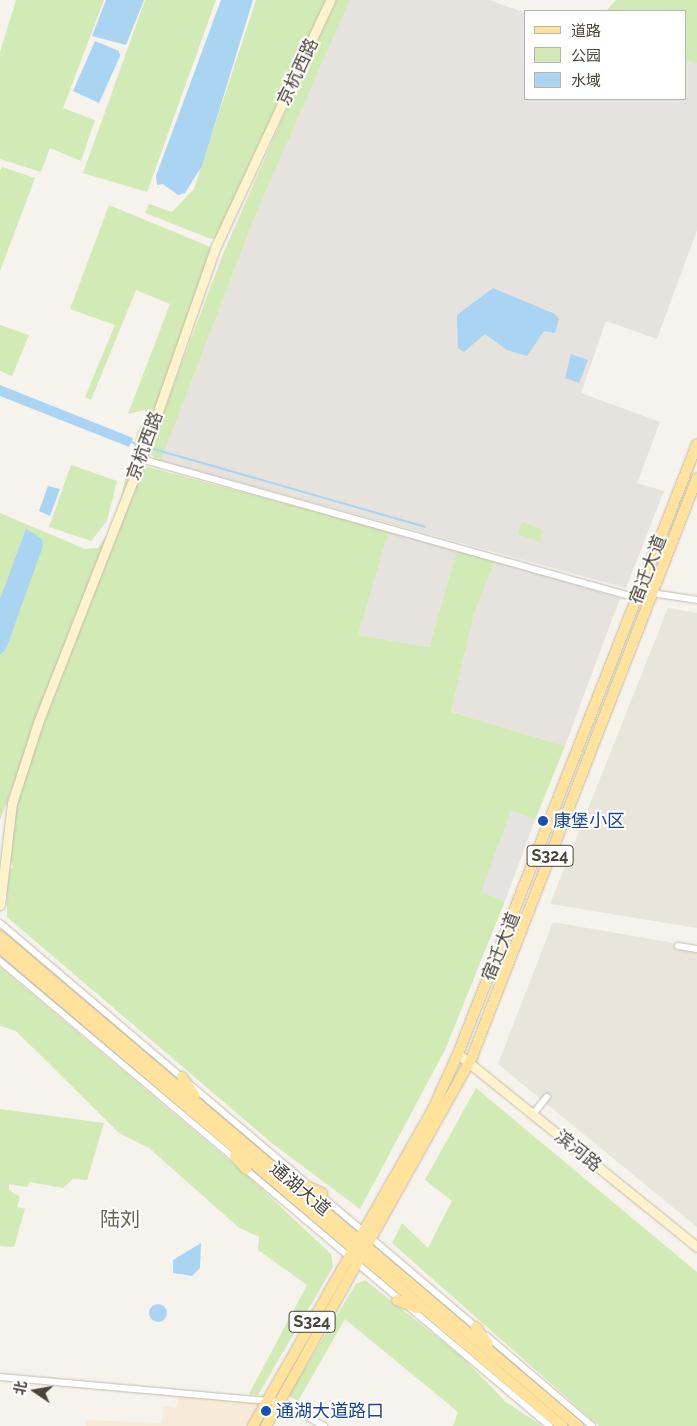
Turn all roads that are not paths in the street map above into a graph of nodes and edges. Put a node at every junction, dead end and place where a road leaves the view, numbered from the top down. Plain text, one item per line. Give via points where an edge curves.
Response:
1 (330, 0) edge
2 (697, 444) edge
3 (141, 459) junction
4 (697, 478) edge
5 (652, 593) junction
6 (637, 598) junction
7 (697, 600) edge
8 (0, 905) edge
9 (0, 923) edge
10 (0, 936) edge
11 (678, 946) dead end
12 (0, 948) edge
13 (697, 949) edge
14 (18, 957) junction
15 (0, 961) edge
16 (458, 1054) junction
17 (470, 1063) junction
18 (182, 1077) junction
19 (547, 1097) dead end
20 (203, 1107) junction
21 (533, 1114) junction
22 (225, 1140) junction
23 (246, 1169) junction
24 (288, 1178) junction
25 (322, 1193) junction
26 (324, 1208) junction
27 (315, 1218) junction
28 (360, 1232) junction
29 (371, 1240) junction
30 (697, 1247) edge
31 (348, 1253) junction
32 (359, 1262) junction
33 (406, 1278) junction
34 (396, 1288) junction
35 (397, 1300) junction
36 (427, 1312) junction
37 (476, 1327) junction
38 (495, 1355) junction
39 (0, 1377) edge
40 (268, 1401) junction
41 (280, 1402) junction
42 (253, 1426) edge
43 (266, 1426) edge
44 (324, 1426) edge
45 (549, 1426) edge
46 (562, 1426) edge
47 (578, 1426) edge
48 (592, 1426) edge

1 - 3 main road, 京杭西路 via 216,246
2 - 6 main road, 宿迁大道 / S324
3 - 6 street
3 - 8 main road, 京杭西路 via 18,780 6,832
4 - 5 main road, 宿迁大道 / S324
5 - 7 street
5 - 17 main road, 宿迁大道 / S324
6 - 16 main road, 宿迁大道 / S324
9 - 18 street
10 - 14 main road
11 - 13 street
12 - 14 main road
14 - 20 main road, 通湖大道
14 - 22 main road, 通湖大道
15 - 23 street
16 - 17 main road, 滨河路
16 - 28 main road, 宿迁大道 / S324 via 432,1109
17 - 21 main road, 滨河路
17 - 29 main road, 宿迁大道 / S324
18 - 20 main road
18 - 25 street
19 - 21 street
20 - 24 main road, 通湖大道
21 - 30 main road, 滨河路
22 - 23 main road
22 - 27 main road, 通湖大道
23 - 31 street
24 - 25 main road
24 - 26 main road, 通湖大道
25 - 28 street
26 - 27 main road via 321,1217
26 - 28 main road, 通湖大道
27 - 31 main road, 通湖大道
28 - 29 main road, 通湖大道
28 - 31 main road, 宿迁大道 / S324
29 - 32 main road, 宿迁大道 / S324
29 - 33 main road, 通湖大道
29 - 37 street
31 - 32 main road, 通湖大道
31 - 40 main road, 宿迁大道 / S324
32 - 34 main road, 通湖大道
32 - 35 street
32 - 41 main road, 宿迁大道 / S324
33 - 34 main road via 395,1276
33 - 38 main road, 通湖大道
34 - 36 main road, 通湖大道
35 - 36 main road
35 - 45 street
36 - 46 main road, 通湖大道
37 - 38 main road
37 - 48 street
38 - 47 main road, 通湖大道
39 - 40 street
40 - 41 street
40 - 42 main road, 宿迁大道 / S324
41 - 43 main road, 宿迁大道 / S324
41 - 44 street

